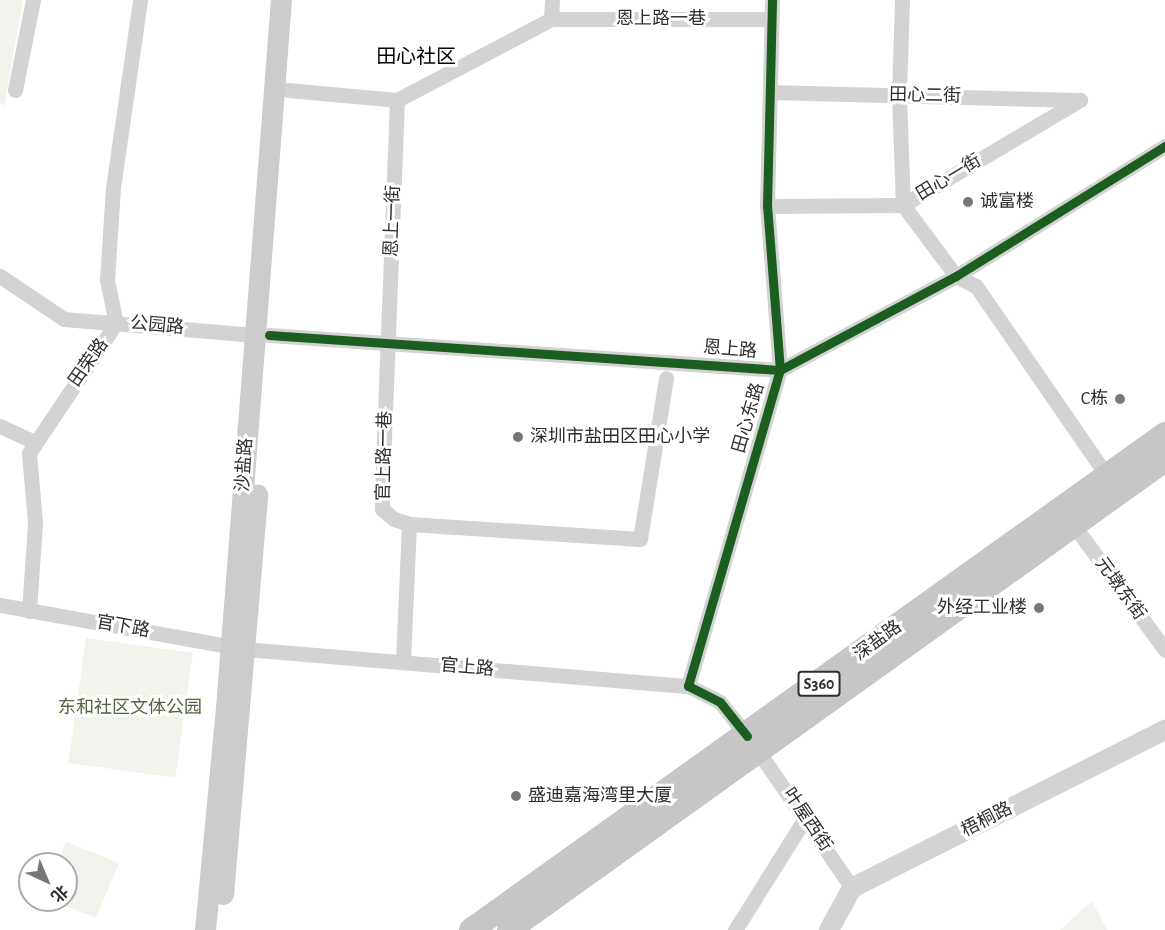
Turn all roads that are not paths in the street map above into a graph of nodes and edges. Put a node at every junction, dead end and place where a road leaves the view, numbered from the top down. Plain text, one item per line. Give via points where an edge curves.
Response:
1 (33, 0) edge
2 (140, 0) edge
3 (281, 0) edge
4 (294, 0) edge
5 (552, 0) edge
6 (772, 0) edge
7 (902, 0) edge
8 (551, 18) junction
9 (771, 19) junction
10 (15, 90) dead end
11 (288, 90) junction
12 (770, 92) junction
13 (899, 96) junction
14 (397, 100) junction
15 (1080, 100) joint
16 (1165, 146) edge
17 (903, 205) junction
18 (767, 206) junction
19 (0, 276) edge
20 (956, 276) junction
21 (116, 323) junction
22 (262, 335) junction
23 (388, 343) junction
24 (780, 370) junction
25 (666, 378) dead end
26 (0, 426) edge
27 (1165, 434) edge
28 (34, 442) junction
29 (1165, 460) edge
30 (1107, 476) junction
31 (1068, 518) junction
32 (409, 524) junction
33 (0, 605) edge
34 (30, 611) junction
35 (238, 648) junction
36 (1165, 650) edge
37 (403, 662) junction
38 (688, 686) junction
39 (1165, 730) edge
40 (754, 745) junction
41 (806, 817) junction
42 (852, 888) junction
43 (205, 930) edge
44 (219, 930) edge
45 (471, 930) edge
46 (509, 930) edge
47 (735, 930) edge
48 (829, 930) edge

1 - 10 street
2 - 21 street, 田荣路 via 113,188 106,280
3 - 22 main road, 沙盐路
4 - 11 main road, 沙盐路
5 - 8 street
6 - 9 street, 田心东路
7 - 13 street
8 - 9 street, 恩上路一巷
8 - 14 street, 恩上路一巷
9 - 12 street, 田心东路
11 - 14 street
11 - 22 main road, 沙盐路
12 - 13 street, 田心二街
12 - 18 street, 田心东路
13 - 15 street, 田心二街
13 - 17 street
14 - 23 street, 恩上一街
15 - 17 street, 田心一街
16 - 20 street, 恩上路
17 - 18 street, 田心一街
17 - 20 street
18 - 24 street, 田心东路
19 - 21 street, 公园路 via 64,319
20 - 24 street, 恩上路
20 - 30 street via 976,286
21 - 22 street, 公园路
21 - 28 street, 田荣路
22 - 23 street, 恩上路
22 - 35 main road, 沙盐路
23 - 24 street, 恩上路
23 - 32 street, 官上路一巷 via 382,509
24 - 38 street, 田心东路
25 - 32 street via 640,539
26 - 28 street
27 - 30 main road, 深盐路 / S360
28 - 34 street, 田荣路 via 27,466 35,522
29 - 31 main road, 深盐路 / S360
30 - 31 main road, 深盐路 / S360
31 - 36 street, 元墩东街
31 - 40 main road, 深盐路 / S360
32 - 37 street, 官上路一巷
33 - 34 street, 官下路
34 - 35 street, 官下路
35 - 37 street, 官上路
35 - 43 main road, 沙盐路
35 - 44 main road, 沙盐路
37 - 38 street, 官上路
38 - 40 street via 720,702
39 - 42 street, 梧桐路
40 - 41 street, 叶屋西街
40 - 45 main road, 深盐路 / S360
40 - 46 main road, 深盐路 / S360
41 - 42 street, 叶屋西街
41 - 47 street
42 - 48 street

